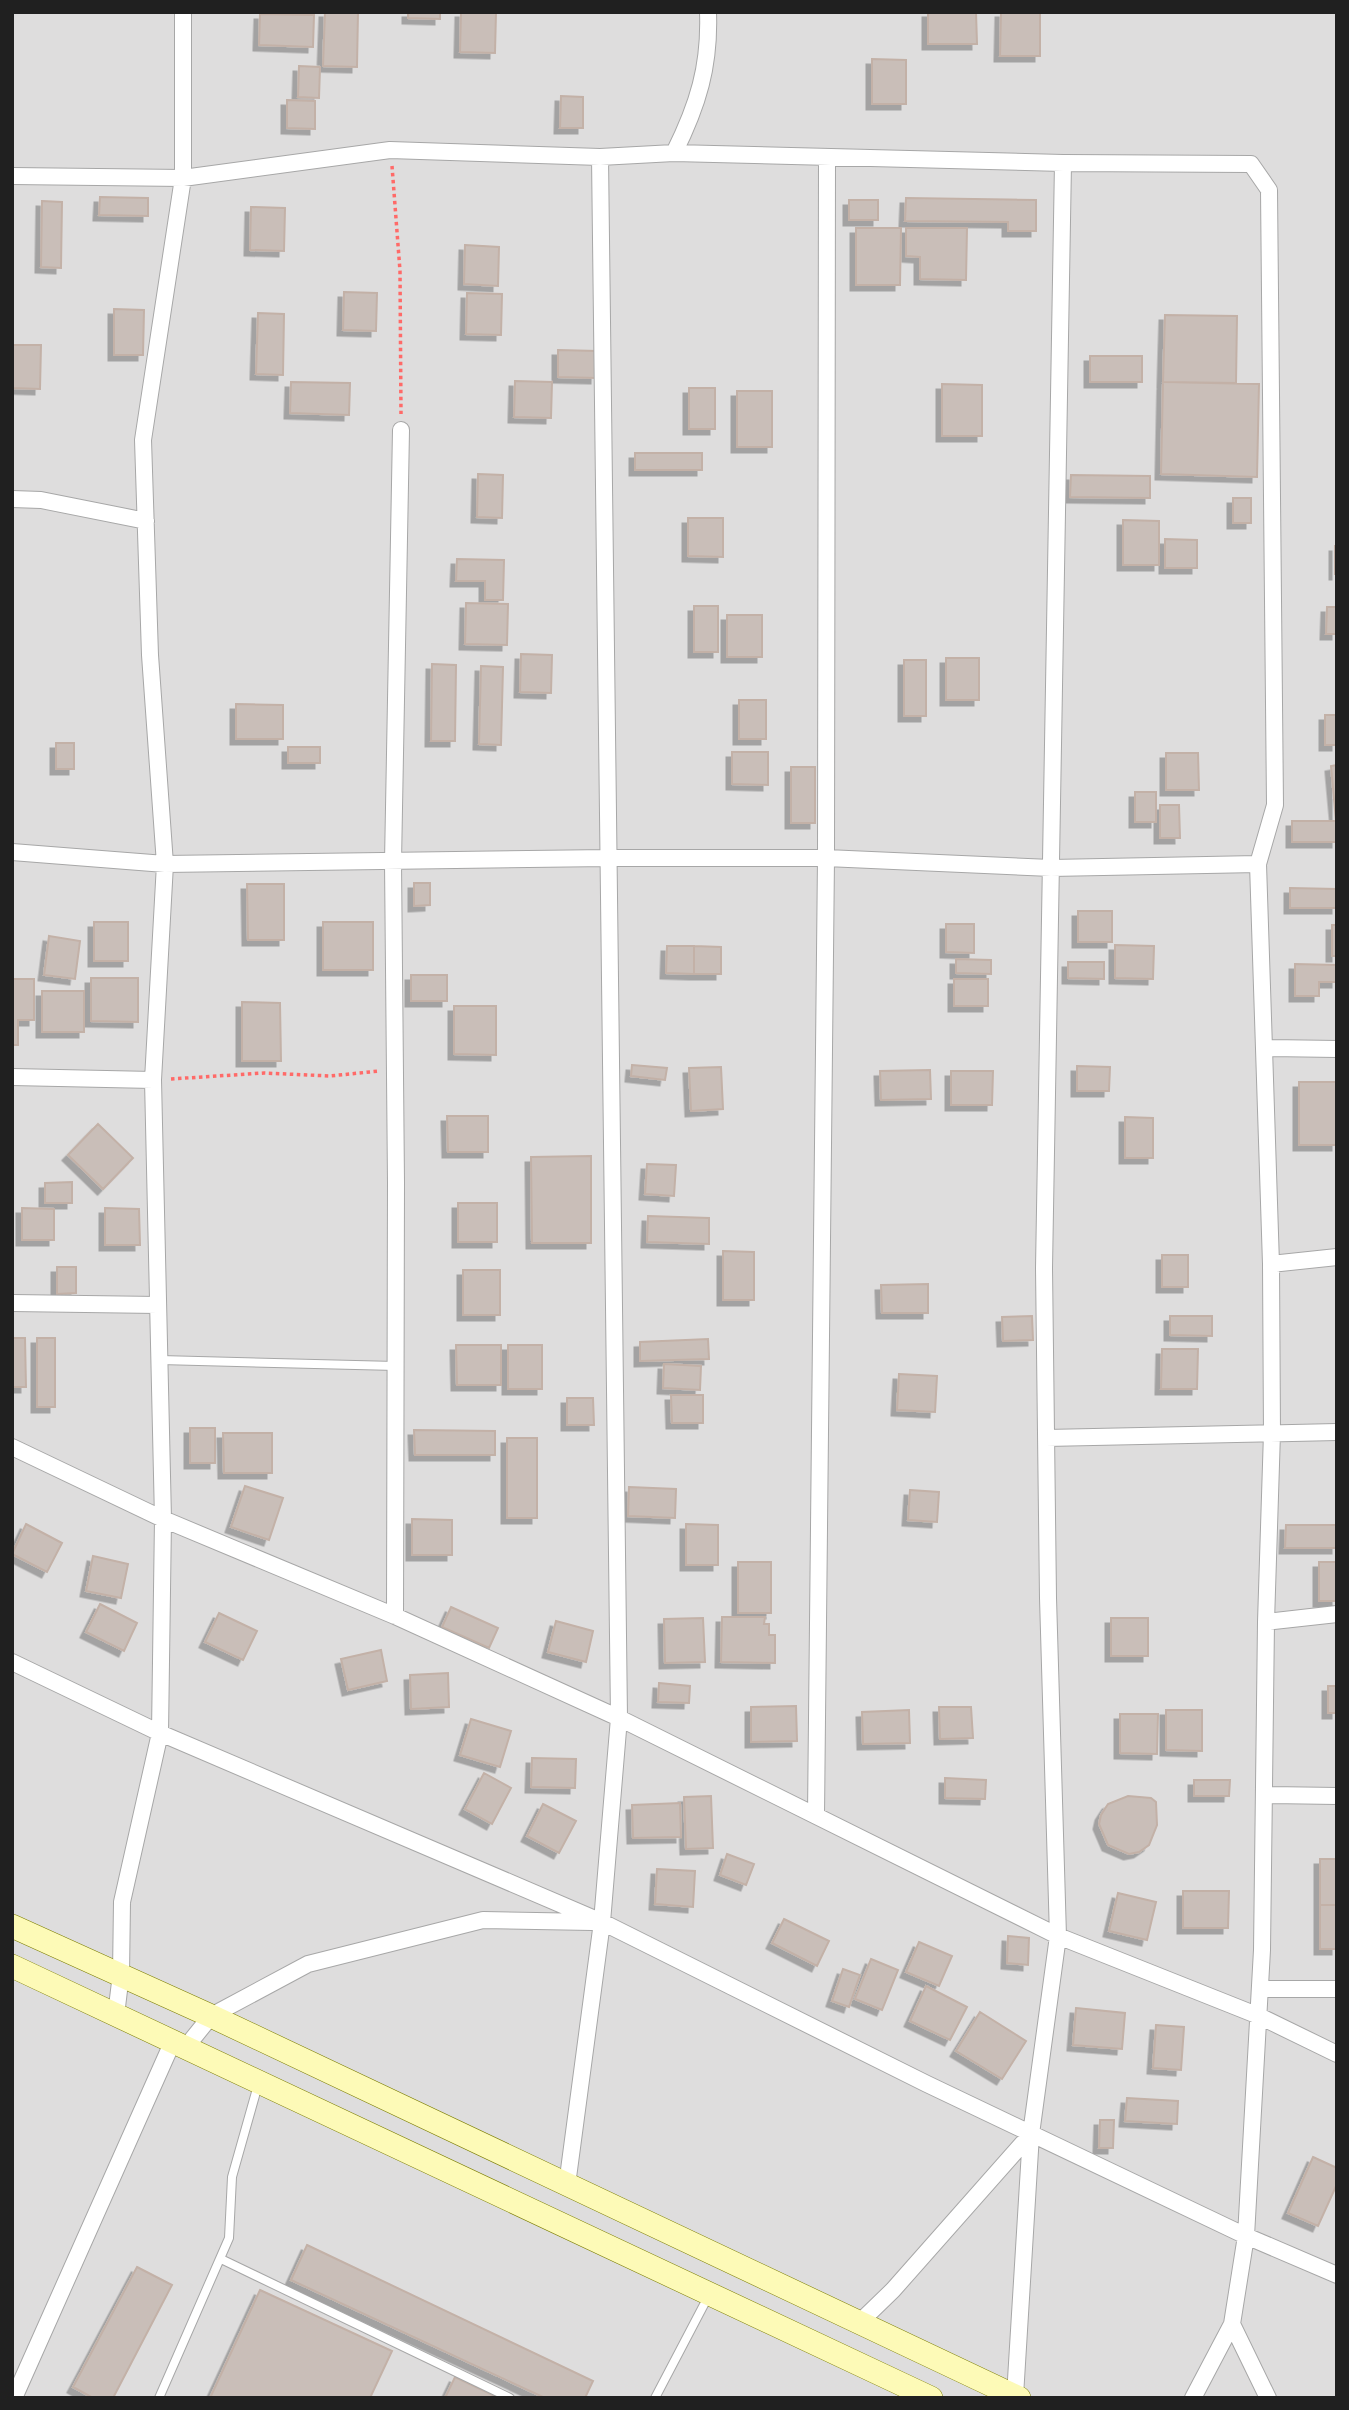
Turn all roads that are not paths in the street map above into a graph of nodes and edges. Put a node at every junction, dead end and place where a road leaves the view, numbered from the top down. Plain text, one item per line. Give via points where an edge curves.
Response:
1 (183, 12) edge
2 (708, 12) edge
3 (674, 153) junction
4 (600, 157) junction
5 (827, 157) junction
6 (1063, 163) junction
7 (12, 176) edge
8 (183, 178) junction
9 (401, 430) road end
10 (12, 499) edge
11 (146, 521) junction
12 (12, 852) edge
13 (608, 858) junction
14 (827, 858) junction
15 (393, 862) junction
16 (165, 864) junction
17 (1258, 864) junction
18 (1051, 868) junction
19 (1265, 1048) junction
20 (1337, 1049) edge
21 (12, 1077) edge
22 (153, 1080) junction
23 (1337, 1257) edge
24 (1271, 1264) junction
25 (12, 1303) edge
26 (158, 1305) junction
27 (159, 1360) junction
28 (396, 1366) junction
29 (1337, 1432) edge
30 (1272, 1433) junction
31 (1046, 1438) junction
32 (12, 1447) edge
33 (163, 1519) junction
34 (1337, 1614) edge
35 (395, 1616) junction
36 (1266, 1622) junction
37 (12, 1662) edge
38 (619, 1718) junction
39 (160, 1733) junction
40 (1264, 1795) junction
41 (1337, 1796) edge
42 (816, 1815) junction
43 (602, 1922) junction
44 (12, 1926) edge
45 (1058, 1936) junction
46 (12, 1966) edge
47 (121, 1974) junction
48 (1337, 1989) edge
49 (1260, 1990) junction
50 (116, 2015) junction
51 (211, 2016) junction
52 (1259, 2016) junction
53 (180, 2044) junction
54 (1337, 2054) edge
55 (259, 2083) junction
56 (1031, 2134) junction
57 (567, 2185) junction
58 (1246, 2236) junction
59 (221, 2259) junction
60 (1337, 2275) edge
61 (710, 2292) junction
62 (859, 2323) junction
63 (1231, 2324) junction
64 (1017, 2397) edge
65 (14, 2398) edge
66 (159, 2398) edge
67 (510, 2398) edge
68 (655, 2398) edge
69 (931, 2398) edge
70 (1193, 2398) edge
71 (1268, 2398) edge

1 - 8 street
2 - 3 street via 709,53 692,117
3 - 4 street
3 - 5 street
4 - 8 street via 390,150
4 - 13 street
5 - 6 street
5 - 14 street
6 - 17 street via 1251,164 1269,190 1275,805
6 - 18 street
7 - 8 street
8 - 11 street via 143,440
9 - 15 street
10 - 11 street via 41,500
11 - 16 street
12 - 16 street
13 - 14 street
13 - 15 street
13 - 38 street
14 - 18 street
14 - 42 street
15 - 16 street
15 - 28 street
16 - 22 street
17 - 18 street
17 - 19 street
18 - 31 street
19 - 20 street
19 - 24 street
21 - 22 street
22 - 26 street
23 - 24 street
24 - 30 street
25 - 26 street
26 - 27 street
27 - 28 lane
27 - 33 street
28 - 35 street
29 - 30 street
30 - 31 street
30 - 36 street
31 - 45 street
32 - 33 street
33 - 35 street
33 - 39 street
34 - 36 street
35 - 38 street
36 - 40 street
37 - 39 street
38 - 42 street
38 - 43 street
39 - 43 street
39 - 47 street via 122,1902
40 - 41 street
40 - 49 street
42 - 45 street
43 - 51 street via 483,1920 308,1964
43 - 56 street
43 - 57 street
44 - 47 main road
45 - 52 street
45 - 56 street
46 - 50 main road
47 - 50 street
47 - 51 main road
48 - 49 street
49 - 52 street
50 - 53 main road
51 - 53 street
51 - 57 main road
52 - 54 street
52 - 58 street
53 - 55 main road
53 - 65 street
55 - 59 lane via 232,2178 229,2238
55 - 61 main road
56 - 58 street
56 - 62 street
56 - 64 street
57 - 62 main road
58 - 60 street
58 - 63 street
59 - 66 lane
59 - 67 lane
61 - 68 lane
61 - 69 main road
62 - 64 main road
63 - 70 street
63 - 71 street

